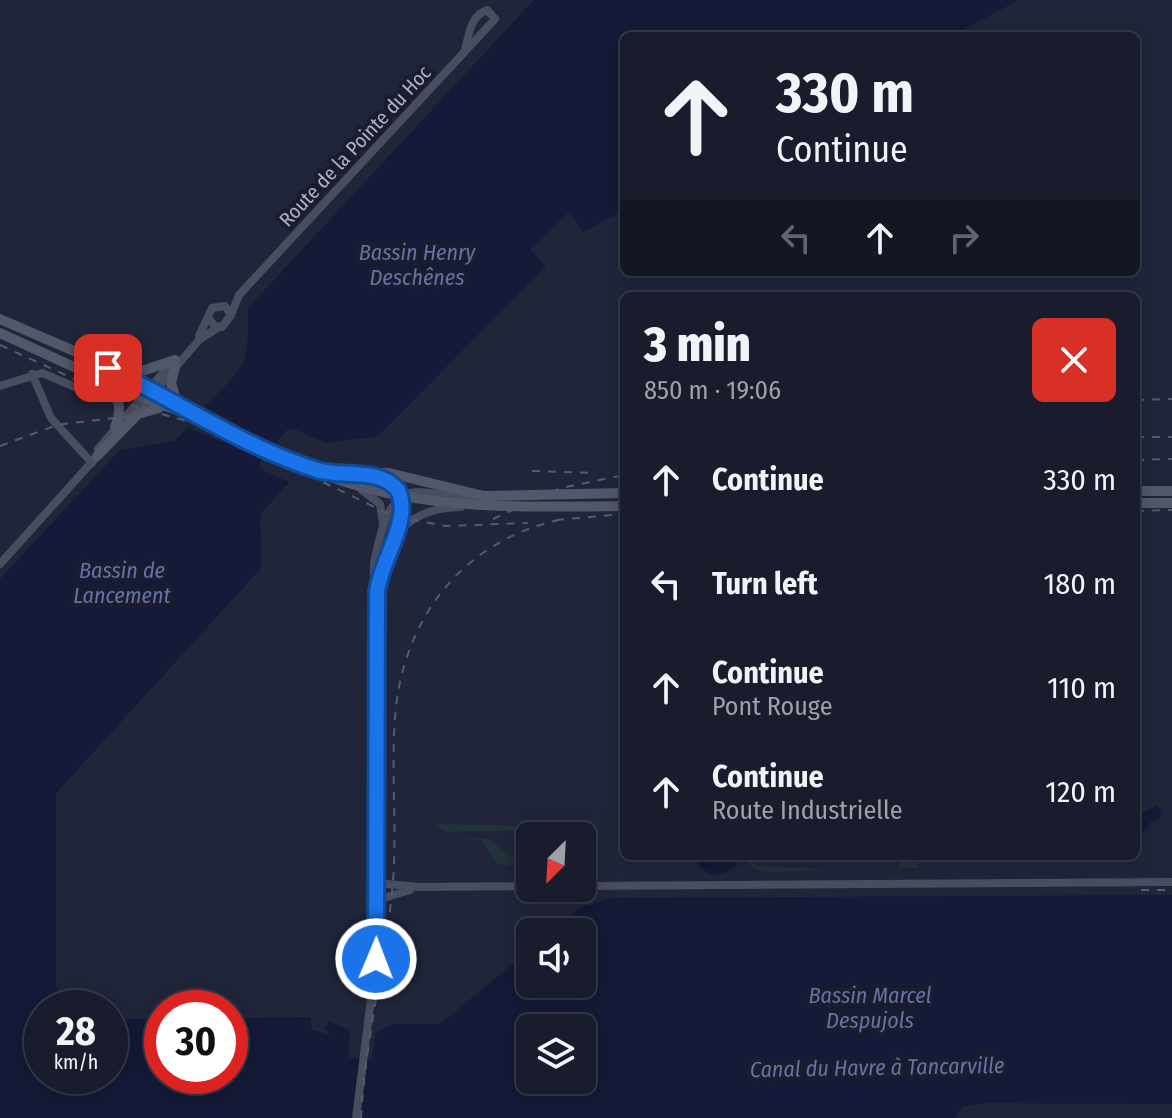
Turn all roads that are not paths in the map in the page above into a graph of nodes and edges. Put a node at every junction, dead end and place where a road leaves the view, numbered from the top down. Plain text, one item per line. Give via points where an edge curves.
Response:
1 (465, 50) junction
2 (239, 295) junction
3 (221, 305) junction
4 (231, 315) junction
5 (0, 319) edge
6 (209, 319) junction
7 (219, 327) junction
8 (0, 336) edge
9 (175, 364) junction
10 (108, 368) junction
11 (32, 374) junction
12 (0, 386) edge
13 (146, 393) junction
14 (101, 398) dead end
15 (175, 405) junction
16 (115, 427) junction
17 (93, 460) junction
18 (315, 470) junction
19 (363, 475) junction
20 (332, 478) junction
21 (1140, 491) edge
22 (1172, 491) edge
23 (620, 493) edge
24 (484, 496) junction
25 (401, 497) junction
26 (1140, 503) edge
27 (1172, 503) edge
28 (620, 506) edge
29 (512, 507) junction
30 (382, 533) junction
31 (390, 546) junction
32 (0, 564) edge
33 (375, 652) junction
34 (1172, 882) edge
35 (376, 883) junction
36 (516, 886) edge
37 (596, 886) edge
38 (419, 887) junction
39 (377, 900) junction
40 (356, 1118) edge

1 - 1 street, Route de la Pointe du Hoc via 471,26 487,10 495,19
1 - 2 street, Route de la Pointe du Hoc
2 - 3 street, Route de la Pointe du Hoc
2 - 4 street, Route de la Pointe du Hoc
3 - 4 street
3 - 6 street via 212,308
4 - 7 street via 228,324
5 - 10 main road
6 - 7 street
6 - 9 street
7 - 9 street
8 - 13 main road
8 - 16 main road via 114,393 120,406
9 - 10 main road via 135,372
9 - 13 street
9 - 15 main road
10 - 13 main road
11 - 12 street
11 - 14 street via 49,374
11 - 17 street via 51,418
13 - 15 main road
13 - 16 street
13 - 17 street
15 - 17 main road via 144,410
15 - 18 main road
16 - 17 street
17 - 32 street
18 - 19 main road
18 - 20 main road
19 - 24 main road via 389,473
19 - 25 street via 387,480
20 - 25 main road
20 - 30 street via 377,501
21 - 22 main road
23 - 24 main road
24 - 25 street via 415,492
25 - 29 main road
25 - 30 street
25 - 31 street via 402,515
26 - 27 main road
28 - 29 main road
29 - 31 street via 425,511 406,523
30 - 33 street via 372,582
31 - 33 street via 379,576
33 - 35 street
34 - 37 street
35 - 38 street
35 - 39 street
36 - 38 street
38 - 39 street
39 - 40 street via 376,959

